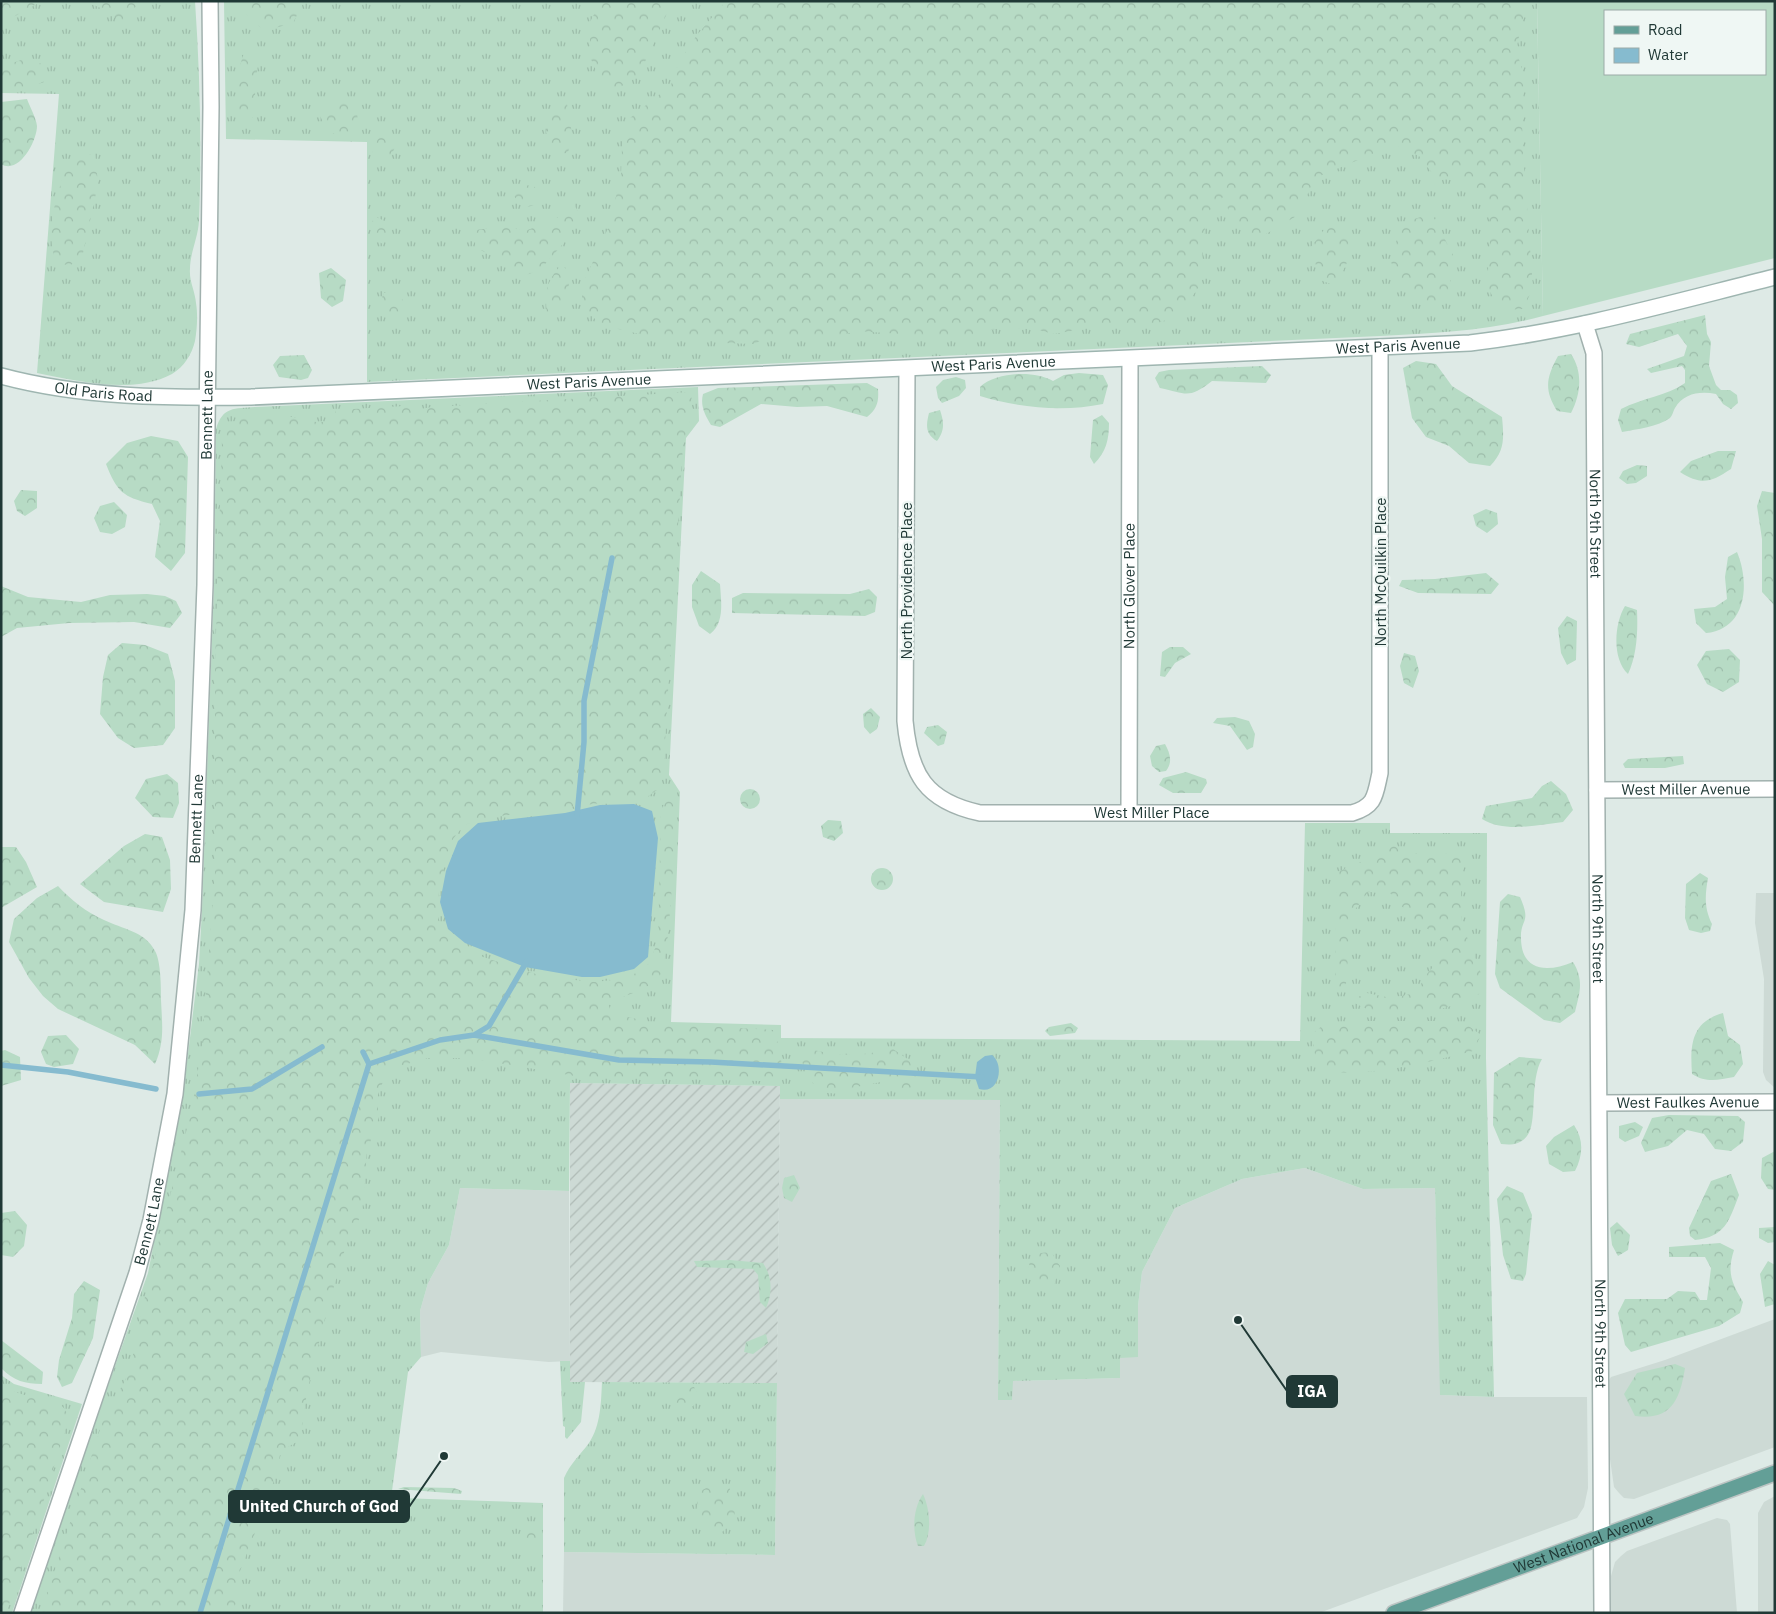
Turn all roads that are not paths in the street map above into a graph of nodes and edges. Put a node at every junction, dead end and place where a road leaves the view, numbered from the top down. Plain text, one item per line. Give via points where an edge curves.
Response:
1 (210, 1) edge
2 (1775, 277) edge
3 (1585, 324) junction
4 (1380, 347) junction
5 (1130, 359) junction
6 (907, 369) junction
7 (1, 376) edge
8 (206, 398) junction
9 (929, 788) joint
10 (1597, 790) junction
11 (1775, 790) edge
12 (1375, 796) joint
13 (1129, 812) junction
14 (1775, 1102) edge
15 (1600, 1103) junction
16 (1775, 1472) edge
17 (1601, 1536) junction
18 (22, 1613) edge
19 (1394, 1613) edge
20 (1602, 1613) edge

1 - 8 street, Bennett Lane
2 - 3 street, West Paris Avenue
3 - 4 street, West Paris Avenue via 1495,340
3 - 10 street, North 9th Street via 1594,353
4 - 5 street, West Paris Avenue
4 - 12 street, North McQuilkin Place via 1380,763
5 - 6 street, West Paris Avenue
5 - 13 street, North Glover Place
6 - 8 street, West Paris Avenue
6 - 9 street, North Providence Place via 905,721 911,759
7 - 8 street, Old Paris Road via 86,392
8 - 18 street, Bennett Lane via 205,585 193,910 175,1094 151,1220 137,1272
9 - 13 street, West Miller Place via 956,808 980,812
10 - 11 street, West Miller Avenue
10 - 15 street, North 9th Street
12 - 13 street, West Miller Place via 1366,809 1352,812
14 - 15 street, West Faulkes Avenue
15 - 17 street, North 9th Street
16 - 17 main road, West National Avenue
17 - 19 main road, West National Avenue
17 - 20 street, North 9th Street

